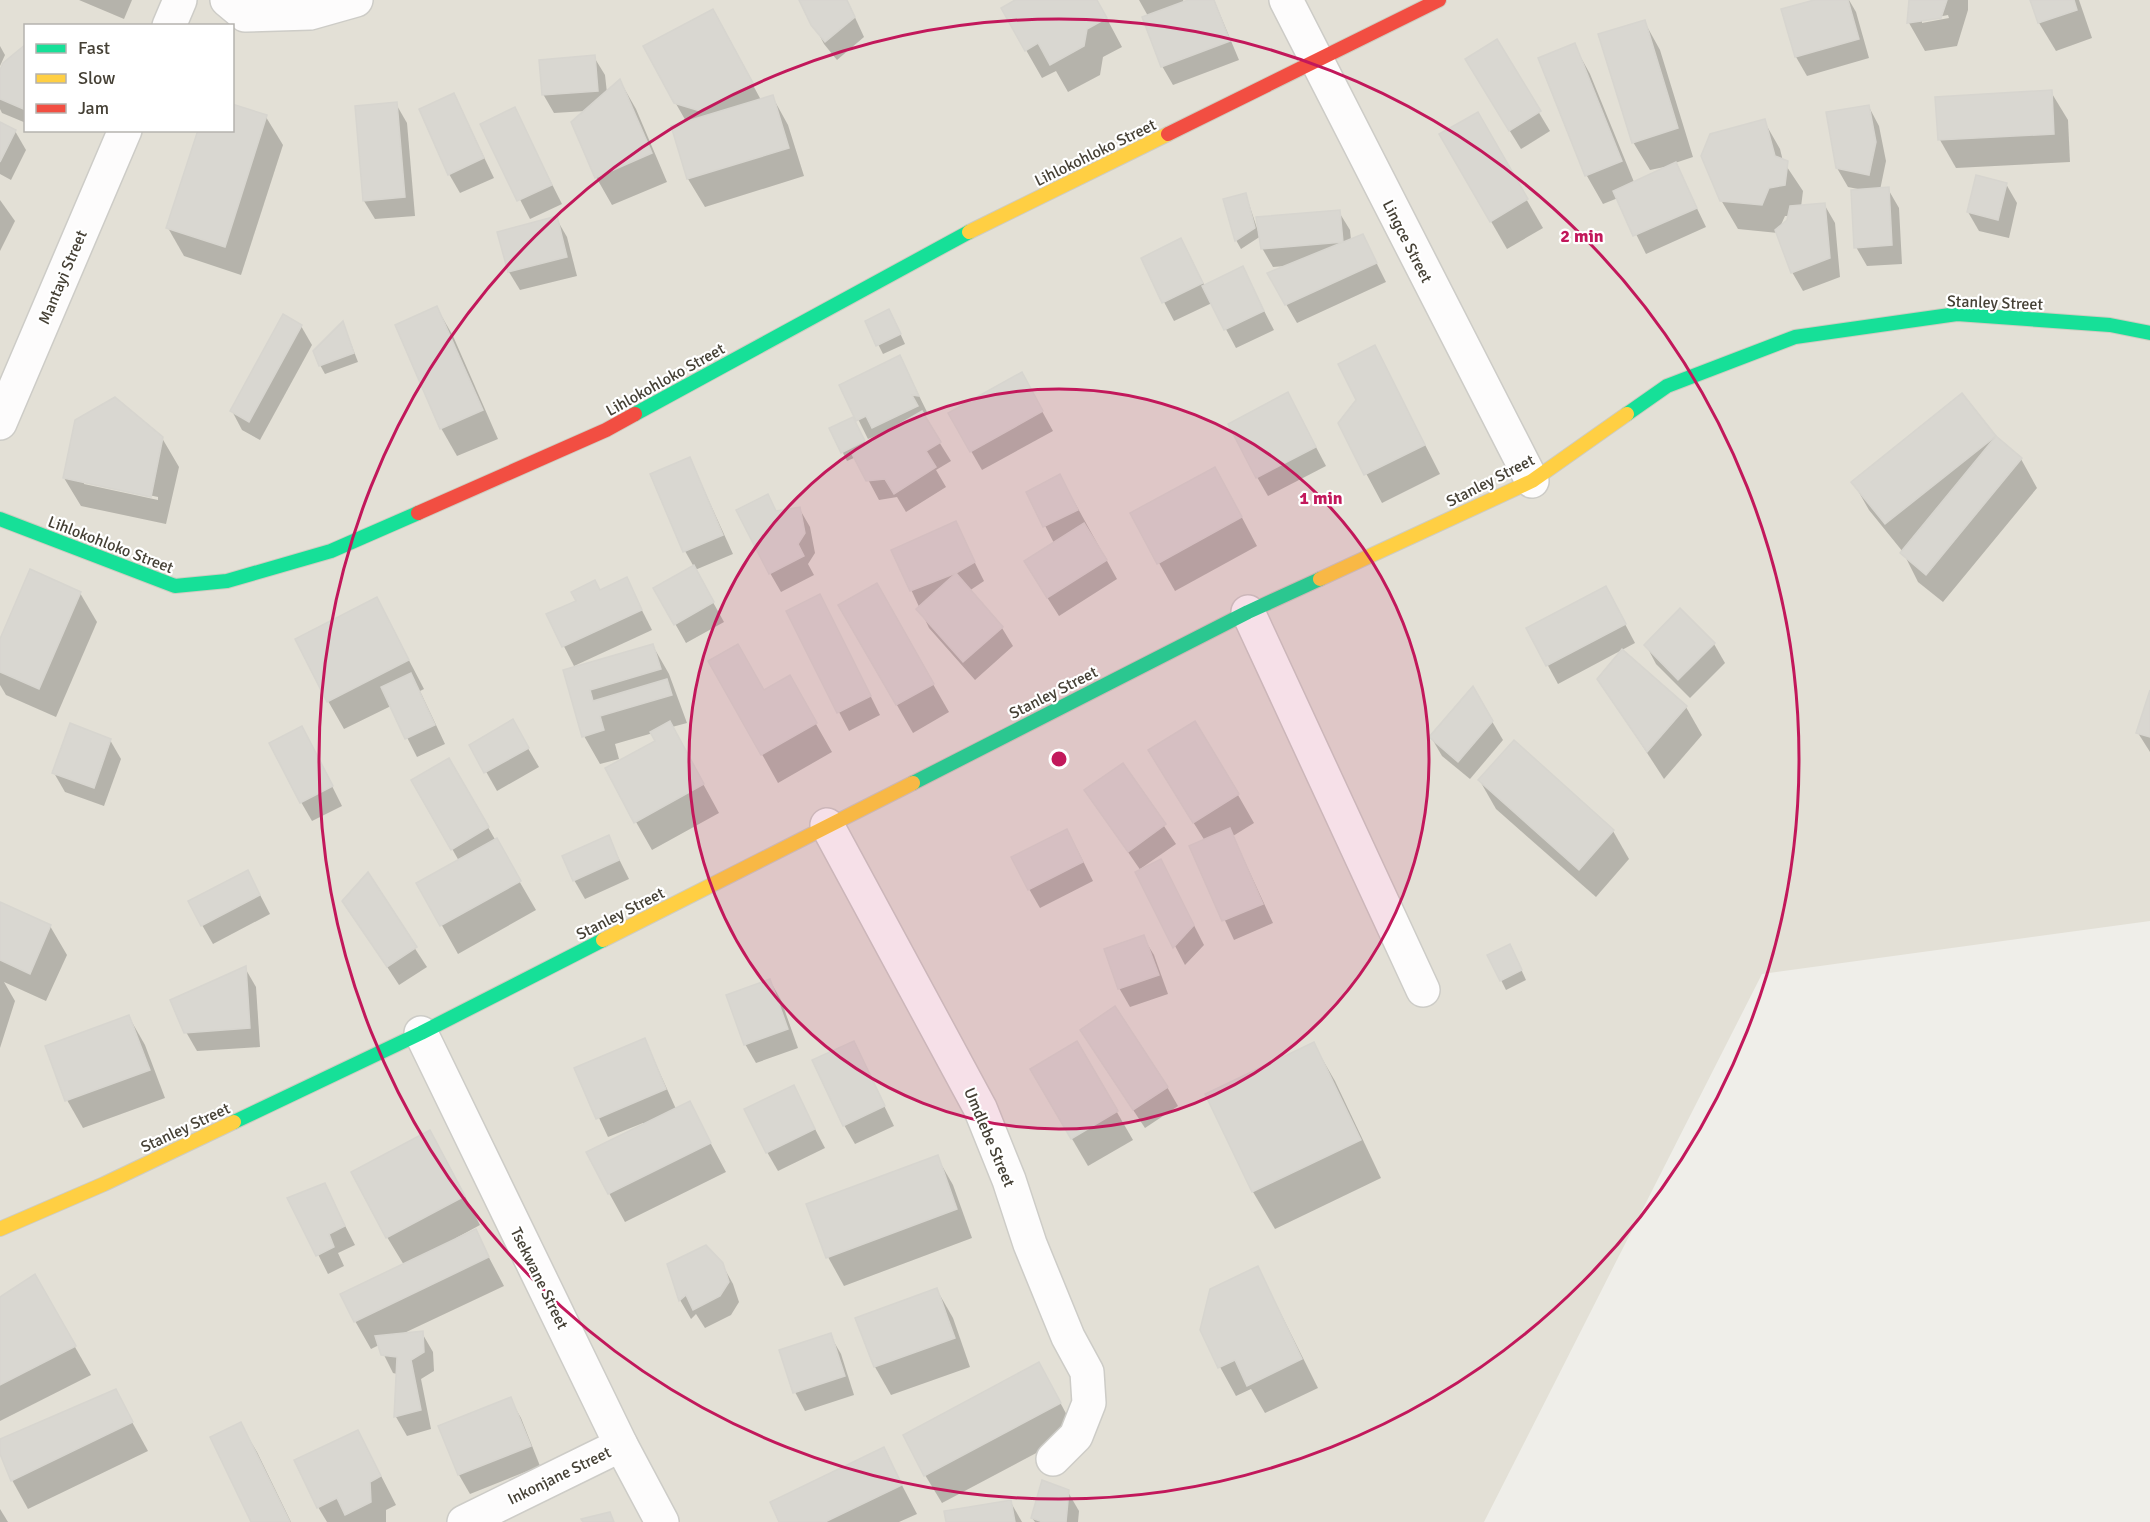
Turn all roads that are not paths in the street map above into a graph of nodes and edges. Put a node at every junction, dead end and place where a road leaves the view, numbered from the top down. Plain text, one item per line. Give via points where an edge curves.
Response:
1 (180, 0) edge
2 (228, 0) edge
3 (356, 0) edge
4 (1286, 0) edge
5 (1438, 0) edge
6 (170, 24) edge
7 (1316, 61) junction
8 (124, 132) edge
9 (2150, 333) edge
10 (0, 423) edge
11 (1532, 481) junction
12 (0, 519) edge
13 (1248, 612) junction
14 (827, 825) junction
15 (1423, 990) dead end
16 (421, 1033) junction
17 (0, 1229) edge
18 (621, 1444) junction
19 (1053, 1459) dead end
20 (464, 1522) edge
21 (662, 1522) edge

1 - 6 street
2 - 3 street via 245,15 310,12
4 - 7 street, Lingce Street
5 - 7 street, Lihlokohloko Street
7 - 11 street, Lingce Street
7 - 12 street, Lihlokohloko Street via 959,237 606,430 331,551 227,581 175,586
8 - 10 street, Mantayi Street
9 - 11 street, Stanley Street via 2110,325 1957,314 1795,337 1667,386
11 - 13 street, Stanley Street
13 - 14 street, Stanley Street
13 - 15 street
14 - 16 street, Stanley Street
14 - 19 street, Umdlebe Street via 980,1108 1068,1337 1087,1372 1089,1403 1076,1436
16 - 17 street, Stanley Street via 104,1184
16 - 18 street, Tsekwane Street
18 - 20 street, Inkonjane Street
18 - 21 street, Tsekwane Street

